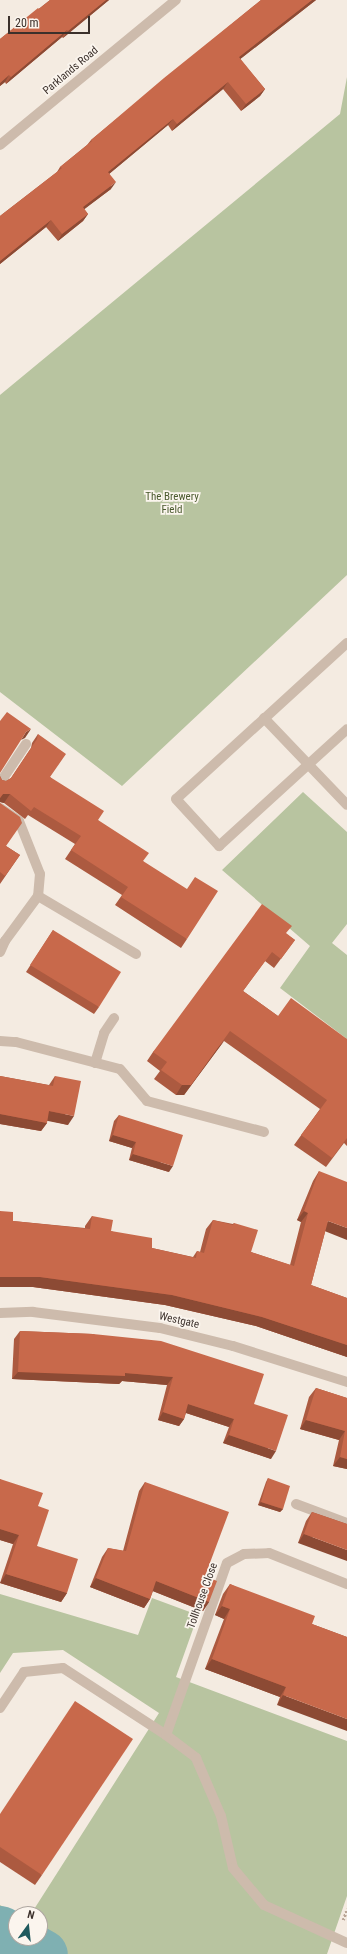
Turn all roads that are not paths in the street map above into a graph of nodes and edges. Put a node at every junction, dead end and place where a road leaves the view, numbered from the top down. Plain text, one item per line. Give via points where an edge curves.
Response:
1 (176, 0) edge
2 (0, 145) edge
3 (347, 643) edge
4 (264, 718) junction
5 (347, 729) edge
6 (26, 744) edge
7 (308, 764) junction
8 (0, 783) edge
9 (347, 805) edge
10 (0, 808) edge
11 (38, 896) junction
12 (0, 952) edge
13 (136, 954) dead end
14 (114, 1018) dead end
15 (0, 1041) edge
16 (96, 1063) junction
17 (264, 1132) dead end
18 (0, 1313) edge
19 (347, 1382) edge
20 (296, 1504) dead end
21 (347, 1523) edge
22 (347, 1584) edge
23 (0, 1708) edge
24 (166, 1735) junction
25 (347, 1944) edge

1 - 2 street, Parklands Road
3 - 4 street
4 - 7 street
4 - 7 street via 176,799 219,846
5 - 7 street
6 - 8 street
7 - 9 street
10 - 11 street via 19,821 40,874
11 - 12 street via 5,940
11 - 13 street
14 - 16 street via 104,1033
15 - 16 street via 16,1042
16 - 17 street via 120,1069 147,1101
18 - 19 street, Westgate via 33,1312 160,1328 233,1346
20 - 21 street
22 - 24 street, Tollhouse Close via 269,1553 244,1554 227,1563
23 - 24 street via 24,1672 63,1668
24 - 25 street via 196,1758 221,1816 233,1868 264,1905

